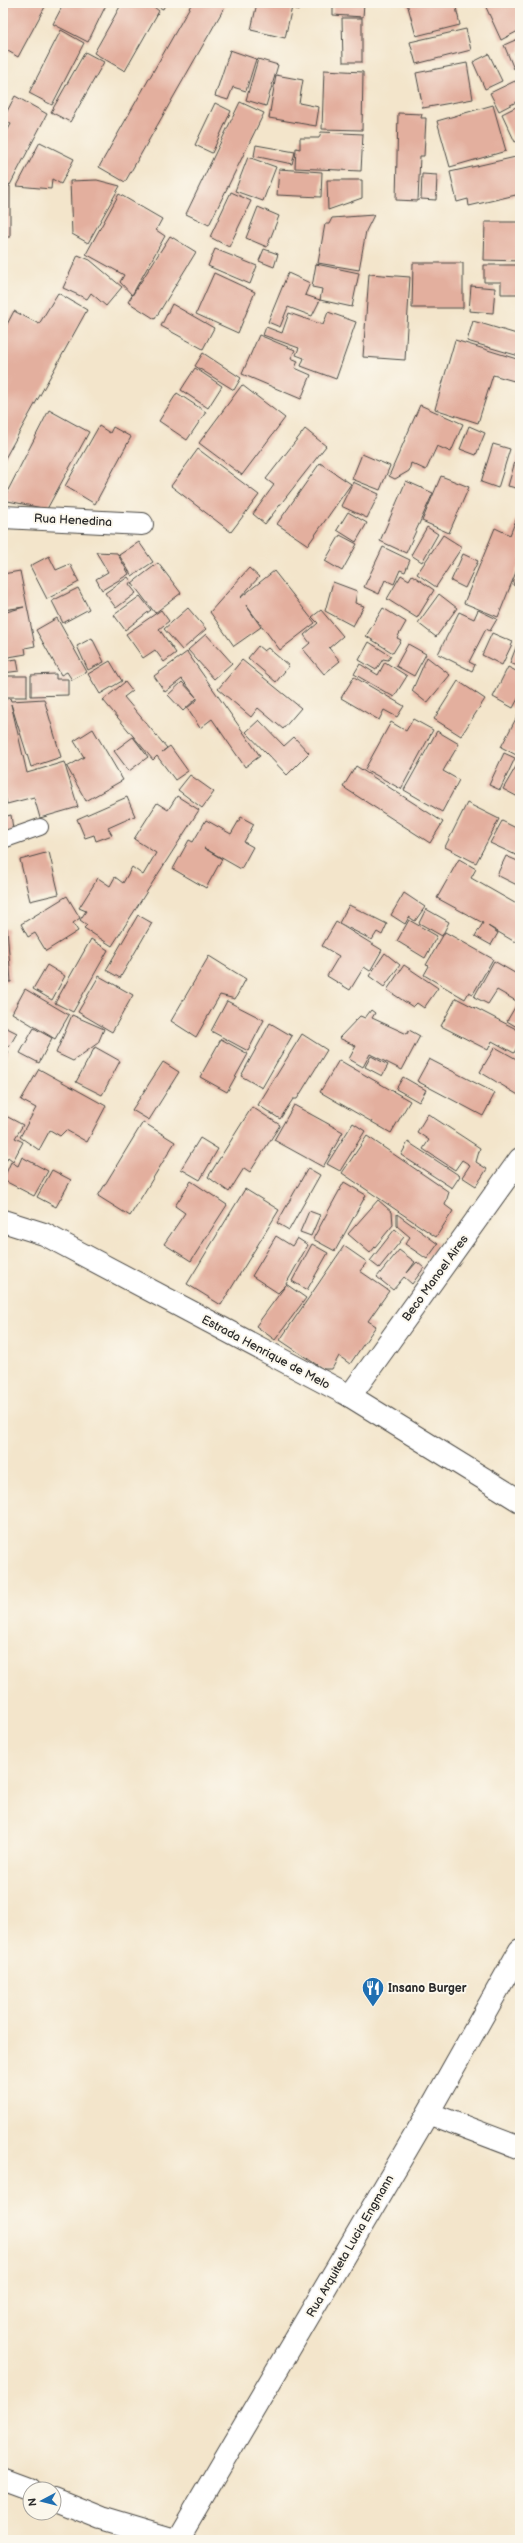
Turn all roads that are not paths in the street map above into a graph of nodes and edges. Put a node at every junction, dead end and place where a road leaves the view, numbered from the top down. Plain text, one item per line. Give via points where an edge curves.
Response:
1 (3, 517) edge
2 (142, 524) dead end
3 (40, 827) dead end
4 (3, 840) edge
5 (520, 1159) edge
6 (3, 1221) edge
7 (350, 1396) junction
8 (520, 1501) edge
9 (520, 1950) edge
10 (428, 2113) junction
11 (520, 2148) edge
12 (3, 2478) edge
13 (22, 2486) edge
14 (62, 2502) edge
15 (176, 2540) edge

1 - 2 street, Rua Henedina
3 - 4 lane
5 - 7 street, Beco Manoel Aires
6 - 7 street, Estrada Henrique de Melo via 44,1234
7 - 8 street, Estrada Henrique de Melo
9 - 10 street, Rua Arquiteta Lucia Engmann
10 - 11 street
10 - 15 street, Rua Arquiteta Lucia Engmann
12 - 13 street
14 - 15 street via 101,2518

